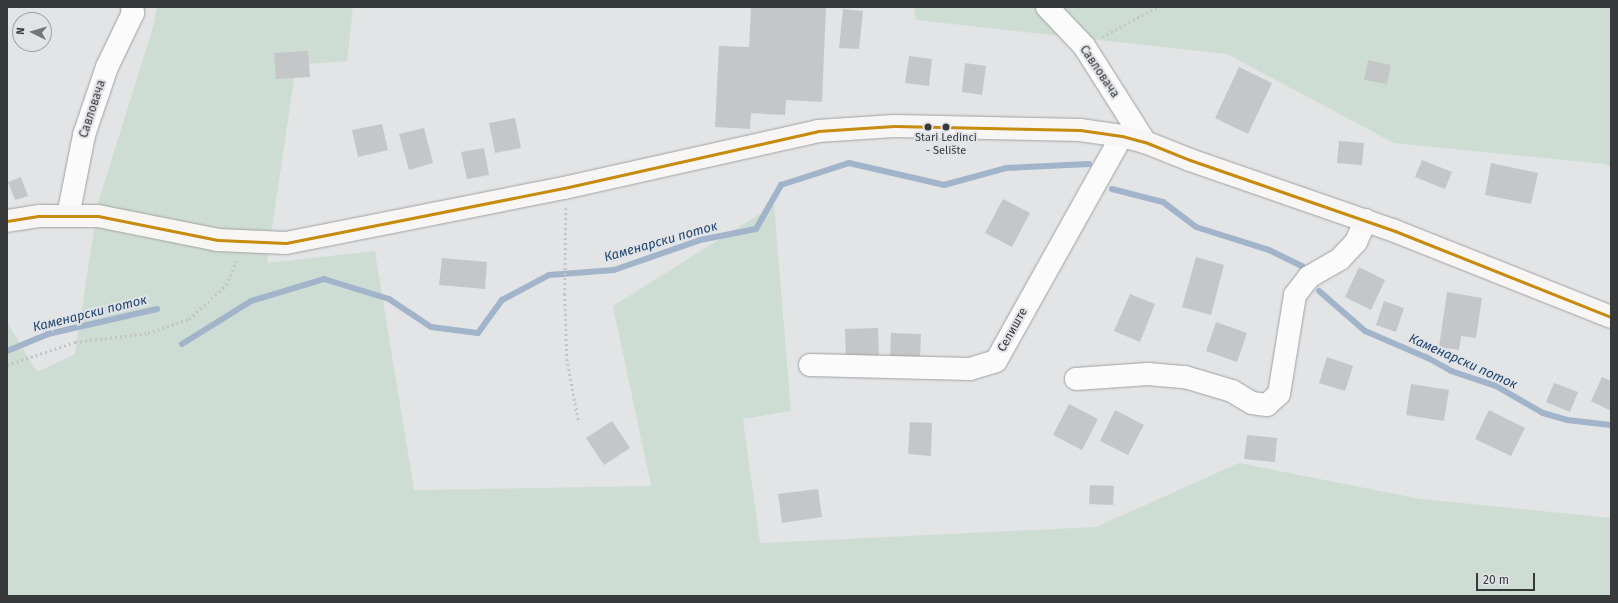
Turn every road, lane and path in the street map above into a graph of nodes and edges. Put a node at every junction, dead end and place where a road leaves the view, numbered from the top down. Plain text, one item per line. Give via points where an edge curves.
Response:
1 (132, 7) edge
2 (1047, 7) edge
3 (1157, 7) edge
4 (1084, 46) junction
5 (1122, 136) junction
6 (1145, 142) junction
7 (564, 188) junction
8 (68, 216) junction
9 (1366, 220) junction
10 (7, 221) edge
11 (245, 241) junction
12 (1611, 317) edge
13 (7, 365) edge
14 (810, 365) dead end
15 (1076, 378) dead end
16 (579, 423) dead end

1 - 8 street, Савловача via 133,13 107,67 84,135
2 - 4 street, Савловача
3 - 4 path
4 - 6 street, Савловача
5 - 6 street
5 - 7 street via 1042,128 894,126 818,131
5 - 14 street, Селиште via 996,361 970,369
6 - 9 street
7 - 11 street via 286,243
7 - 16 path via 567,216 567,359
8 - 10 street via 40,216
8 - 11 street via 98,216 218,240
9 - 12 street
9 - 15 street via 1356,242 1340,260 1309,277 1296,295 1279,394 1267,405 1252,403 1232,391 1185,377 1148,374
11 - 13 path via 226,285 189,319 148,333 75,342

